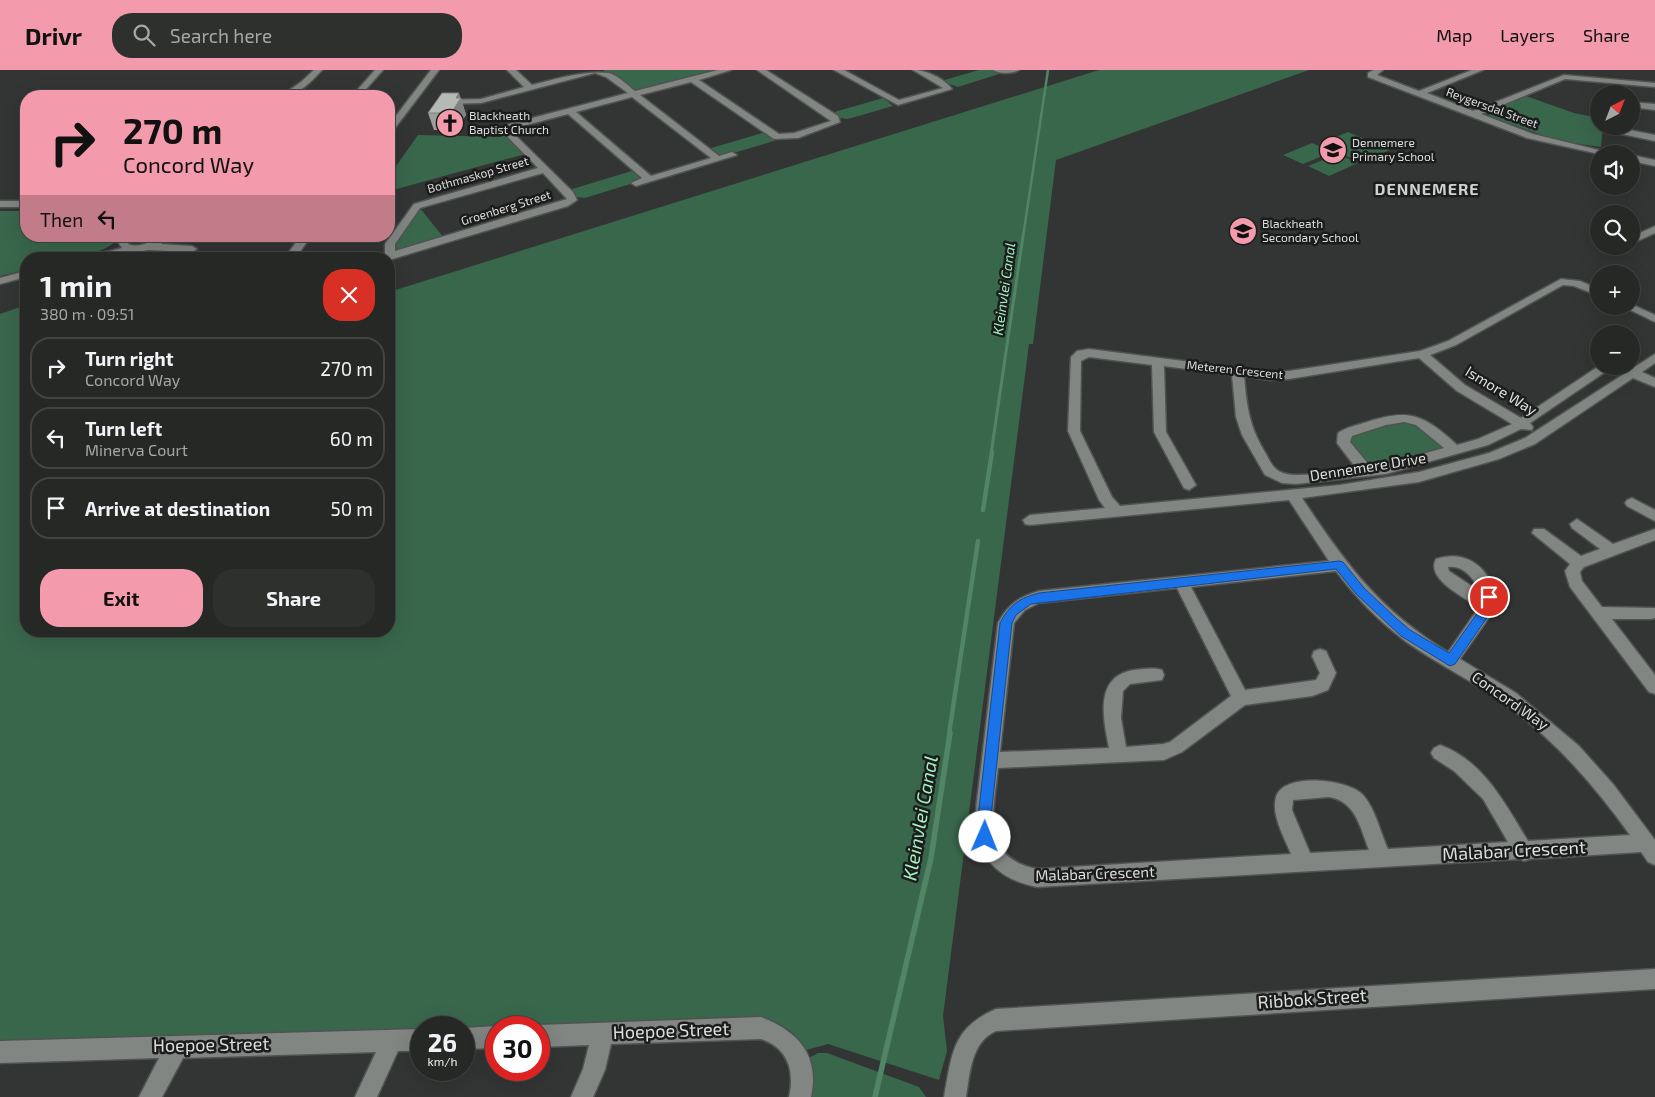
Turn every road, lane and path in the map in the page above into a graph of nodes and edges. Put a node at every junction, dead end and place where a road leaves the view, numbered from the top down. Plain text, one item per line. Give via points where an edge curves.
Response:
1 (318, 70) edge
2 (379, 70) edge
3 (436, 70) edge
4 (510, 70) edge
5 (598, 70) edge
6 (727, 70) edge
7 (761, 70) edge
8 (838, 70) edge
9 (917, 70) edge
10 (997, 70) edge
11 (1015, 70) edge
12 (1479, 70) edge
13 (1376, 71) edge
14 (692, 79) junction
15 (304, 84) junction
16 (1655, 85) edge
17 (530, 88) junction
18 (294, 90) edge
19 (302, 90) edge
20 (361, 90) edge
21 (634, 94) junction
22 (1418, 94) junction
23 (445, 102) edge
24 (1640, 105) edge
25 (1655, 107) edge
26 (570, 111) junction
27 (1472, 115) junction
28 (395, 119) edge
29 (1640, 135) edge
30 (1655, 138) edge
31 (1590, 145) edge
32 (732, 155) dead end
33 (717, 159) junction
34 (1640, 160) edge
35 (1655, 163) edge
36 (545, 168) junction
37 (649, 179) junction
38 (636, 183) dead end
39 (0, 204) edge
40 (20, 204) edge
41 (1655, 229) edge
42 (395, 237) edge
43 (1640, 237) edge
44 (117, 242) edge
45 (126, 242) edge
46 (158, 242) edge
47 (176, 242) edge
48 (147, 247) junction
49 (134, 249) junction
50 (97, 252) edge
51 (118, 252) edge
52 (395, 254) edge
53 (20, 276) edge
54 (0, 281) edge
55 (1590, 289) edge
56 (1640, 312) edge
57 (1655, 319) edge
58 (1422, 354) junction
59 (1655, 358) edge
60 (1158, 362) junction
61 (1640, 368) edge
62 (1238, 372) junction
63 (1594, 375) edge
64 (1630, 375) edge
65 (1637, 375) edge
66 (1655, 383) edge
67 (1521, 423) junction
68 (1541, 435) junction
69 (1454, 450) junction
70 (1366, 472) junction
71 (1189, 485) dead end
72 (1292, 494) junction
73 (1632, 504) dead end
74 (1117, 512) junction
75 (1655, 516) edge
76 (1030, 520) dead end
77 (1577, 524) dead end
78 (1539, 533) dead end
79 (1655, 534) edge
80 (1612, 551) junction
81 (1579, 563) junction
82 (1339, 565) junction
83 (1181, 582) junction
84 (1489, 606) dead end
85 (1598, 613) junction
86 (1651, 613) dead end
87 (1320, 656) dead end
88 (1450, 661) junction
89 (1156, 675) dead end
90 (1655, 687) edge
91 (1241, 698) junction
92 (1440, 752) dead end
93 (1119, 755) junction
94 (991, 760) junction
95 (1651, 850) edge
96 (1524, 852) junction
97 (1382, 858) junction
98 (1304, 863) junction
99 (1655, 979) edge
100 (603, 1033) junction
101 (550, 1035) edge
102 (410, 1040) edge
103 (392, 1041) junction
104 (178, 1046) junction
105 (0, 1052) edge
106 (150, 1097) edge
107 (366, 1097) edge
108 (582, 1097) edge
109 (800, 1097) edge
110 (955, 1097) edge

1 - 15 street
2 - 20 street
3 - 28 street via 402,107
4 - 17 street
5 - 17 street
5 - 21 street
6 - 14 street
7 - 14 street via 835,118 836,122 795,136 779,137
8 - 9 street via 898,103 948,89
10 - 11 street
12 - 22 street
13 - 22 street, Reygersdal Street via 1371,75
14 - 21 street
15 - 18 street
15 - 19 street
16 - 27 street via 1637,80 1560,78
17 - 23 street via 476,102
21 - 26 street
21 - 33 street
22 - 27 street, Reygersdal Street
24 - 25 street
26 - 36 street, Groenberg Street via 509,128 507,132
26 - 37 street
27 - 31 street, Reygersdal Street via 1536,138
29 - 30 street
32 - 33 street
33 - 37 street
34 - 35 street
36 - 42 street, Bothmaskop Street via 417,206
36 - 52 street, Groenberg Street via 572,197 570,202
37 - 38 street
39 - 40 street
41 - 43 street
44 - 50 street
45 - 49 street via 127,248
46 - 48 street
47 - 48 street via 187,248
48 - 49 street
49 - 51 street
53 - 54 street
55 - 58 street, Meteren Crescent via 1576,283 1559,283 1452,343
56 - 57 street
58 - 62 street, Meteren Crescent via 1289,375
58 - 67 street, Ismore Way via 1460,388
59 - 61 street, Dennemere Drive
60 - 62 street, Meteren Crescent
60 - 71 street via 1160,432
60 - 74 street, Meteren Crescent via 1089,353 1076,359 1074,431 1106,500
62 - 70 street, Dennemere Drive via 1244,425 1274,475 1296,479
63 - 67 street, Dennemere Drive
64 - 68 street, Dennemere Drive
65 - 66 street
67 - 68 street, Ismore Way
67 - 69 street, Dennemere Drive via 1492,439
68 - 72 street, Dennemere Drive via 1494,456 1420,477
69 - 70 street, Dennemere Drive
69 - 70 street, Dennemere Drive via 1419,421 1399,419 1343,436 1344,443
72 - 74 street, Dennemere Drive
72 - 82 street, Concord Way
73 - 75 street
74 - 76 street, Dennemere Drive
77 - 80 street
78 - 81 street
79 - 80 street
80 - 81 street
81 - 85 street via 1572,569 1575,583
82 - 83 street, Malabar Crescent
82 - 88 street, Concord Way via 1360,591 1405,633
83 - 91 street
83 - 94 street, Malabar Crescent via 1039,597 1011,612 1006,623
84 - 88 street
85 - 86 street
85 - 90 street
87 - 91 street via 1328,673 1322,685
88 - 95 street, Concord Way via 1516,702 1579,755 1608,788
89 - 93 street via 1127,679 1119,682 1116,688 1113,723
91 - 93 street via 1176,747 1150,754
92 - 96 street via 1460,765 1489,793
93 - 94 street
94 - 98 street, Malabar Crescent via 985,837 994,856 1018,874 1037,878
95 - 96 street, Malabar Crescent
96 - 97 street, Malabar Crescent
97 - 98 street, Malabar Crescent
97 - 98 street via 1355,798 1337,789 1291,791 1285,796 1283,810
99 - 110 street, Ribbok Street via 996,1020 973,1033 966,1047
100 - 101 street, Hoepoe Street
100 - 108 street via 594,1070
100 - 109 street, Hoepoe Street via 761,1028 780,1035 795,1051 803,1076
102 - 103 street, Hoepoe Street
103 - 104 street, Hoepoe Street
103 - 107 street
104 - 105 street, Hoepoe Street
104 - 106 street

